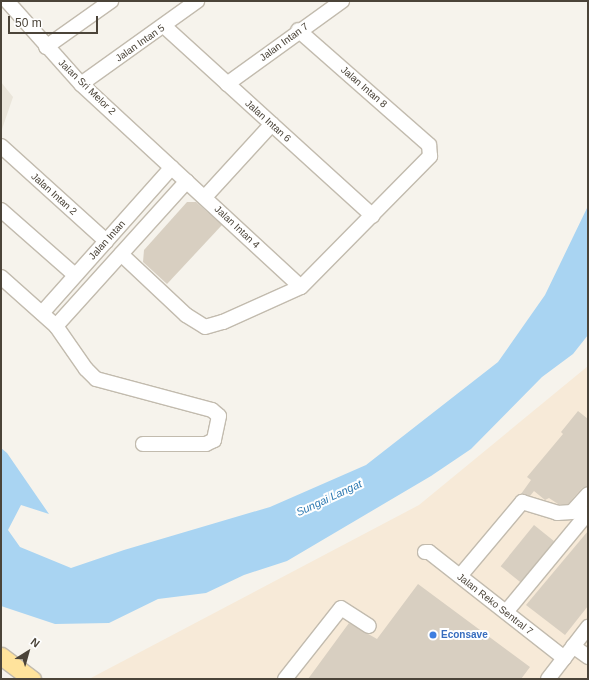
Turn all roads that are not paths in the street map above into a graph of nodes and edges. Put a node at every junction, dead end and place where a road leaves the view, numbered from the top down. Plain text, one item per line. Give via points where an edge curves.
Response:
1 (7, 1) edge
2 (111, 1) edge
3 (198, 1) edge
4 (339, 2) edge
5 (164, 26) junction
6 (298, 30) junction
7 (46, 47) junction
8 (81, 84) junction
9 (228, 84) junction
10 (272, 124) junction
11 (1, 148) edge
12 (172, 167) junction
13 (187, 181) junction
14 (205, 197) junction
15 (1, 210) edge
16 (373, 216) junction
17 (106, 241) junction
18 (121, 254) junction
19 (75, 275) junction
20 (1, 277) edge
21 (302, 287) junction
22 (42, 313) junction
23 (56, 326) junction
24 (143, 444) dead end
25 (588, 494) edge
26 (588, 513) edge
27 (426, 552) dead end
28 (460, 576) junction
29 (506, 612) junction
30 (369, 626) dead end
31 (588, 627) edge
32 (573, 646) junction
33 (1, 656) edge
34 (588, 657) edge
35 (564, 658) junction
36 (32, 679) edge
37 (285, 679) edge
38 (548, 679) edge

1 - 7 street, Jalan Sri Melor 2
2 - 7 street
3 - 5 street, Jalan Intan 5
4 - 6 street, Jalan Intan 7
5 - 8 street, Jalan Intan 5
5 - 9 street, Jalan Intan 6
6 - 9 street, Jalan Intan 7
6 - 16 street, Jalan Intan 8 via 429,145 430,156
7 - 8 street, Jalan Sri Melor 2
8 - 12 street, Jalan Sri Melor 2
9 - 10 street, Jalan Intan 6
10 - 14 street
10 - 16 street, Jalan Intan 6
11 - 17 street, Jalan Intan 2
12 - 13 street, Jalan Intan 4
12 - 17 street, Jalan Intan
13 - 14 street, Jalan Intan 4
13 - 18 street
14 - 21 street, Jalan Intan 4
15 - 19 street
16 - 21 street
17 - 19 street, Jalan Intan
18 - 21 street via 186,315 205,327
18 - 23 street
19 - 22 street, Jalan Intan
20 - 22 street
22 - 23 street
23 - 24 street via 96,379 212,410 219,416 214,440 206,444
25 - 28 street via 572,512 557,514 522,502
26 - 29 street
27 - 28 street, Jalan Reko Sentral 7
28 - 29 street, Jalan Reko Sentral 7
29 - 35 street, Jalan Reko Sentral 7
30 - 37 street via 341,608
31 - 32 street
32 - 34 street
32 - 35 street
33 - 36 main road
35 - 38 street

